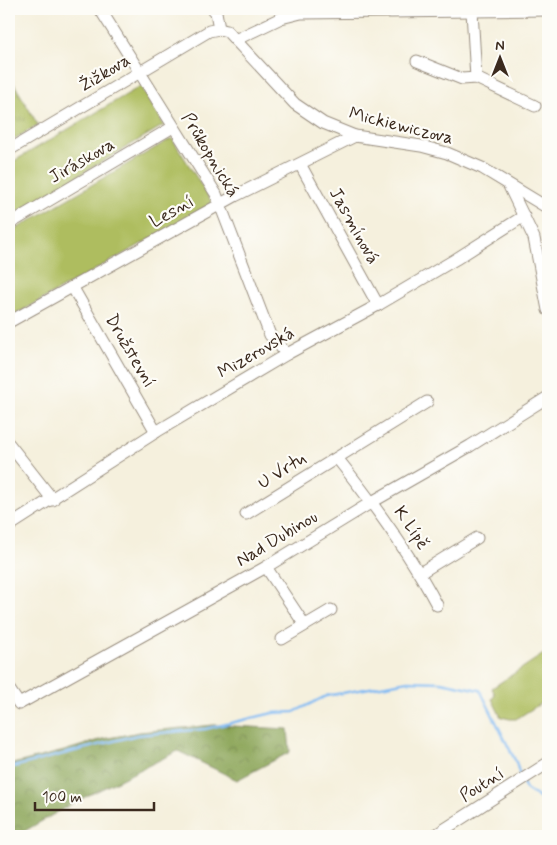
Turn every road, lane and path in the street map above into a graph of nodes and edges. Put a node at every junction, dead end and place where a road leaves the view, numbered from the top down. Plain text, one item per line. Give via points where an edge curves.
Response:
1 (100, 9) edge
2 (217, 10) edge
3 (548, 10) edge
4 (472, 11) junction
5 (219, 29) junction
6 (235, 40) junction
7 (417, 61) dead end
8 (140, 73) junction
9 (476, 78) junction
10 (535, 106) dead end
11 (173, 128) junction
12 (354, 136) junction
13 (9, 150) edge
14 (300, 164) junction
15 (508, 185) junction
16 (221, 204) junction
17 (548, 208) edge
18 (524, 216) junction
19 (9, 224) edge
20 (73, 288) junction
21 (378, 305) junction
22 (548, 310) edge
23 (9, 322) edge
24 (287, 354) junction
25 (548, 397) edge
26 (427, 402) dead end
27 (156, 432) junction
28 (9, 444) edge
29 (337, 458) junction
30 (53, 500) junction
31 (372, 502) junction
32 (246, 514) dead end
33 (9, 526) edge
34 (477, 538) dead end
35 (266, 566) junction
36 (420, 573) junction
37 (437, 605) dead end
38 (331, 610) dead end
39 (304, 624) junction
40 (282, 639) dead end
41 (9, 689) edge
42 (548, 763) edge
43 (434, 836) edge

1 - 8 street, Průkopnická
2 - 5 street
3 - 4 street
4 - 6 street via 301,13 280,18
4 - 9 street
5 - 6 street, Mickiewiczova via 227,31
5 - 8 street, Žižkova via 209,31
6 - 12 street, Mickiewiczova via 295,104 323,123
7 - 9 street via 462,79
8 - 11 street, Průkopnická
8 - 13 street, Žižkova
9 - 10 street
11 - 16 street, Průkopnická
11 - 19 street, Jiráskova
12 - 14 street, Lesní
12 - 15 street, Mickiewiczova via 447,153 482,168
14 - 16 street, Lesní
14 - 21 street, Jasmínová
15 - 17 street, Mickiewiczova
15 - 18 street, Mickiewiczova
16 - 20 street, Lesní
16 - 24 street, Průkopnická via 270,335
18 - 21 street, Mizerovská
18 - 22 street, Mickiewiczova via 534,238
20 - 23 street, Lesní
20 - 27 street, Družstevní
21 - 24 street, Mizerovská
24 - 27 street, Mizerovská
25 - 31 street, Nad Dubinou
26 - 29 street, U Vrtu
27 - 30 street, Mizerovská
28 - 30 street
29 - 31 street
29 - 32 street, U Vrtu
30 - 33 street, Mizerovská
31 - 35 street, Nad Dubinou
31 - 36 street, K Lípě
34 - 36 street, K Lípě
35 - 39 street
35 - 41 street, Nad Dubinou via 19,704
36 - 37 street, K Lípě
38 - 39 street
39 - 40 street
42 - 43 street, Poutní

